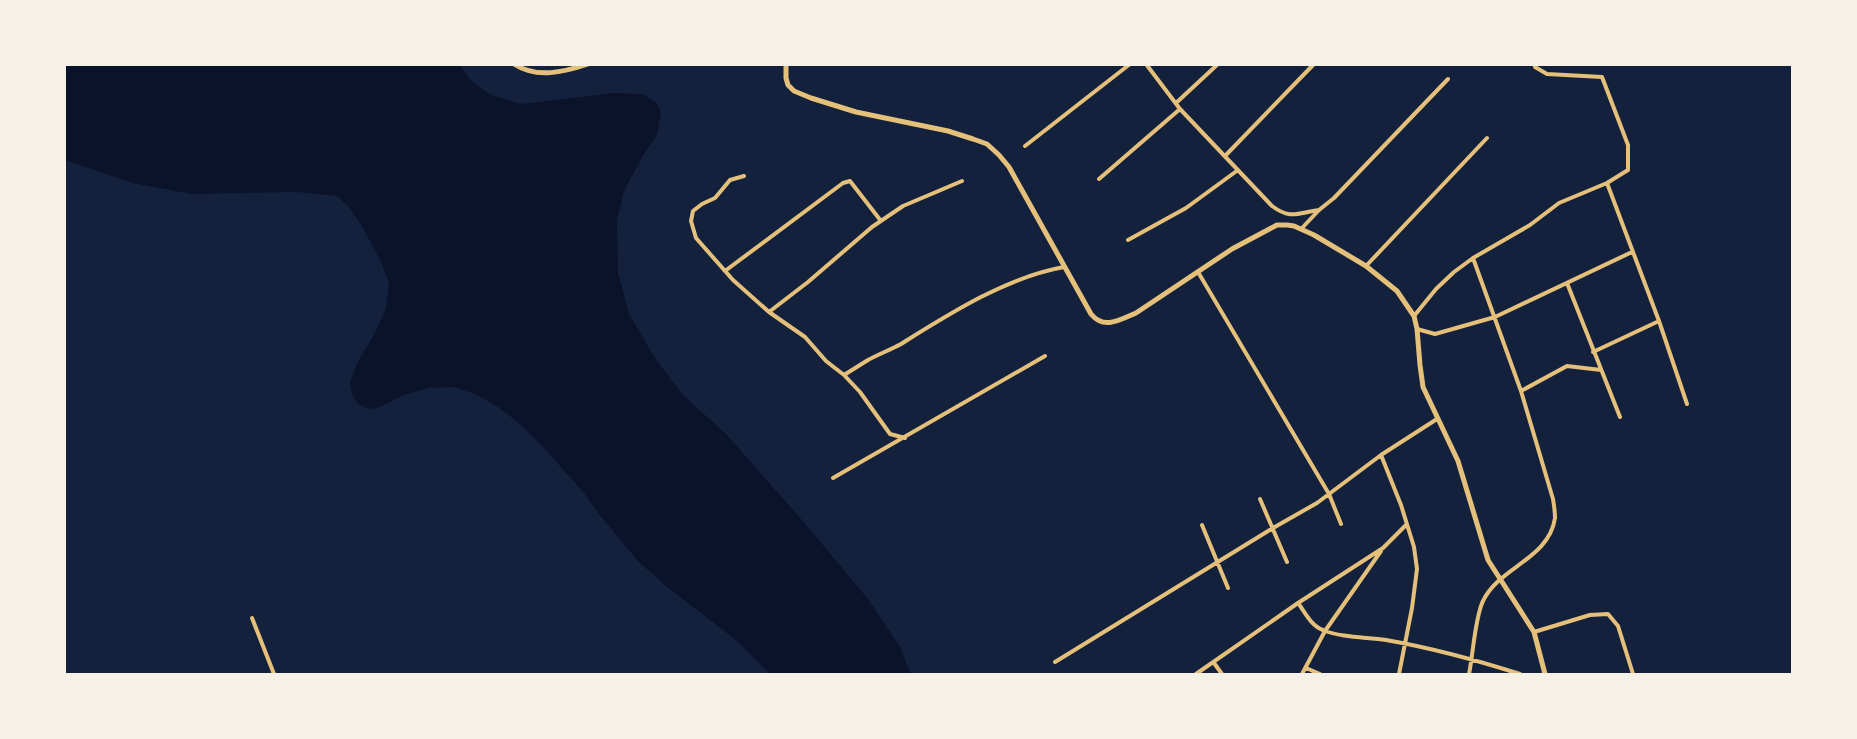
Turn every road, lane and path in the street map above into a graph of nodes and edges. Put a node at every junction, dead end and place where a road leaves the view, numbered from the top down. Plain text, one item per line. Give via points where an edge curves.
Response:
1 (514, 64) edge
2 (588, 64) edge
3 (786, 64) edge
4 (1130, 64) edge
5 (1146, 64) edge
6 (1218, 64) edge
7 (1314, 64) edge
8 (1535, 64) edge
9 (1448, 79) dead end
10 (1176, 103) junction
11 (1180, 109) junction
12 (1487, 138) dead end
13 (1025, 146) dead end
14 (1225, 156) junction
15 (1238, 170) junction
16 (744, 176) dead end
17 (1099, 179) dead end
18 (962, 181) dead end
19 (1607, 183) junction
20 (1319, 210) junction
21 (881, 221) junction
22 (1302, 228) junction
23 (1128, 240) dead end
24 (1632, 252) junction
25 (1473, 258) junction
26 (1366, 266) junction
27 (1064, 267) junction
28 (725, 271) junction
29 (1198, 272) junction
30 (1567, 283) junction
31 (769, 312) junction
32 (1414, 316) junction
33 (1496, 317) junction
34 (1659, 321) junction
35 (1417, 328) junction
36 (1593, 352) junction
37 (1045, 356) dead end
38 (1601, 370) junction
39 (844, 375) junction
40 (1521, 391) junction
41 (1687, 405) dead end
42 (1620, 417) dead end
43 (1437, 419) junction
44 (906, 438) junction
45 (1381, 455) junction
46 (833, 478) dead end
47 (1329, 494) junction
48 (1260, 499) dead end
49 (1341, 524) dead end
50 (1202, 525) dead end
51 (1406, 525) junction
52 (1274, 528) junction
53 (1383, 548) junction
54 (1287, 562) dead end
55 (1216, 563) junction
56 (1500, 580) junction
57 (1228, 588) dead end
58 (1298, 603) junction
59 (252, 618) dead end
60 (1325, 631) junction
61 (1534, 632) junction
62 (1404, 644) junction
63 (1472, 659) junction
64 (1055, 662) dead end
65 (1214, 663) junction
66 (1306, 668) junction
67 (274, 675) edge
68 (1196, 675) edge
69 (1222, 675) edge
70 (1302, 675) edge
71 (1320, 675) edge
72 (1399, 675) edge
73 (1469, 675) edge
74 (1520, 675) edge
75 (1545, 675) edge
76 (1633, 675) edge

1 - 2 street via 539,73 556,73
3 - 27 street via 788,85 811,98 987,144 1009,167
4 - 13 street
5 - 10 street
6 - 10 street
7 - 14 street
8 - 19 street via 1547,74 1598,76 1604,80 1628,145 1628,170
9 - 20 street
10 - 11 street
11 - 14 street
11 - 17 street
12 - 26 street
14 - 15 street
15 - 20 street via 1283,214
15 - 23 street via 1186,208
16 - 28 street via 730,180 715,198 693,211 691,221 696,238
18 - 21 street via 903,206
19 - 24 street
19 - 25 street via 1558,203 1530,225
20 - 22 street
21 - 28 street via 850,181 843,183
21 - 31 street
22 - 26 street
22 - 29 street via 1277,225
24 - 30 street
24 - 34 street
25 - 32 street via 1436,289
25 - 33 street
26 - 32 street via 1397,291
27 - 29 street via 1091,314 1104,323 1136,313
27 - 39 street via 995,290
28 - 31 street
29 - 47 street
30 - 33 street
30 - 36 street
31 - 39 street via 805,337
32 - 35 street
33 - 35 street via 1435,333
33 - 40 street
34 - 36 street
34 - 41 street
35 - 43 street via 1424,387
36 - 38 street
37 - 44 street
38 - 40 street via 1567,366
38 - 42 street
39 - 44 street via 890,434
40 - 56 street via 1555,517 1543,544
43 - 45 street
43 - 56 street via 1458,461 1488,560
44 - 46 street
45 - 47 street
45 - 51 street
47 - 49 street
47 - 52 street
48 - 52 street
50 - 55 street
51 - 53 street
51 - 62 street via 1417,569
52 - 54 street
52 - 55 street
53 - 58 street
53 - 60 street
55 - 57 street
55 - 64 street
56 - 61 street
56 - 63 street via 1483,602
58 - 60 street via 1314,624
58 - 65 street
59 - 67 street
60 - 62 street
60 - 66 street
61 - 75 street
61 - 76 street via 1590,615 1608,614 1618,626
62 - 63 street
62 - 72 street
63 - 73 street
63 - 74 street
65 - 68 street
65 - 69 street
66 - 70 street
66 - 71 street

